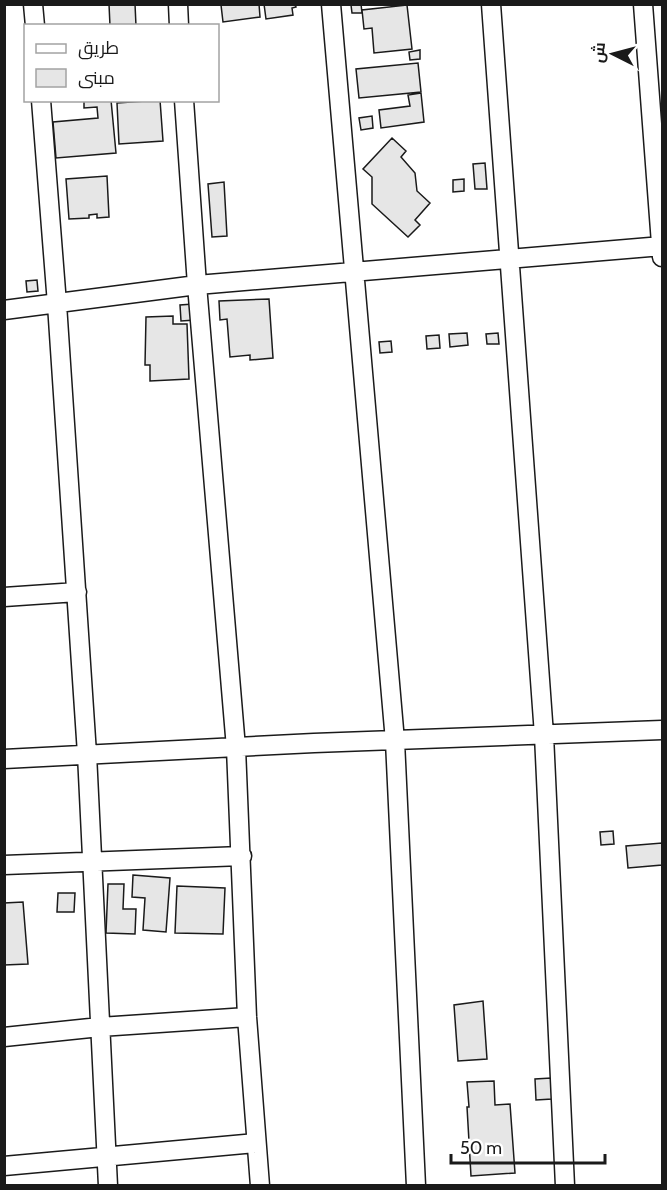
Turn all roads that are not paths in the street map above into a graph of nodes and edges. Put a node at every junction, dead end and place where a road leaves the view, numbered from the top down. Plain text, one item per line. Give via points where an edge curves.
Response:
1 (33, 4) edge
2 (178, 4) edge
3 (331, 4) edge
4 (491, 4) edge
5 (643, 4) edge
6 (35, 24) edge
7 (179, 24) edge
8 (41, 102) edge
9 (184, 102) edge
10 (662, 246) edge
11 (663, 257) edge
12 (510, 258) junction
13 (354, 272) junction
14 (196, 285) junction
15 (57, 304) junction
16 (4, 310) edge
17 (76, 592) junction
18 (4, 597) edge
19 (663, 730) edge
20 (544, 735) junction
21 (395, 741) junction
22 (236, 748) junction
23 (87, 754) junction
24 (4, 759) edge
25 (242, 856) junction
26 (93, 860) junction
27 (4, 865) edge
28 (247, 1017) junction
29 (100, 1027) junction
30 (4, 1037) edge
31 (256, 1143) junction
32 (106, 1158) junction
33 (4, 1166) edge
34 (108, 1185) edge
35 (260, 1185) edge
36 (416, 1185) edge
37 (566, 1185) edge

1 - 6 street
2 - 7 street
3 - 13 street
4 - 12 street
5 - 10 street
8 - 15 street
9 - 14 street
10 - 11 street
10 - 12 street
12 - 13 street
12 - 20 street
13 - 14 street
13 - 21 street
14 - 15 street
14 - 22 street
15 - 16 street
15 - 17 street
17 - 18 street
17 - 23 street
19 - 20 street
20 - 21 street
20 - 37 street
21 - 22 street
21 - 36 street
22 - 23 street
22 - 25 street
23 - 24 street
23 - 26 street
25 - 26 street
25 - 28 street
26 - 27 street
26 - 29 street
28 - 29 street
28 - 31 street
29 - 30 street
29 - 32 street
31 - 32 street
31 - 35 street
32 - 33 street
32 - 34 street

